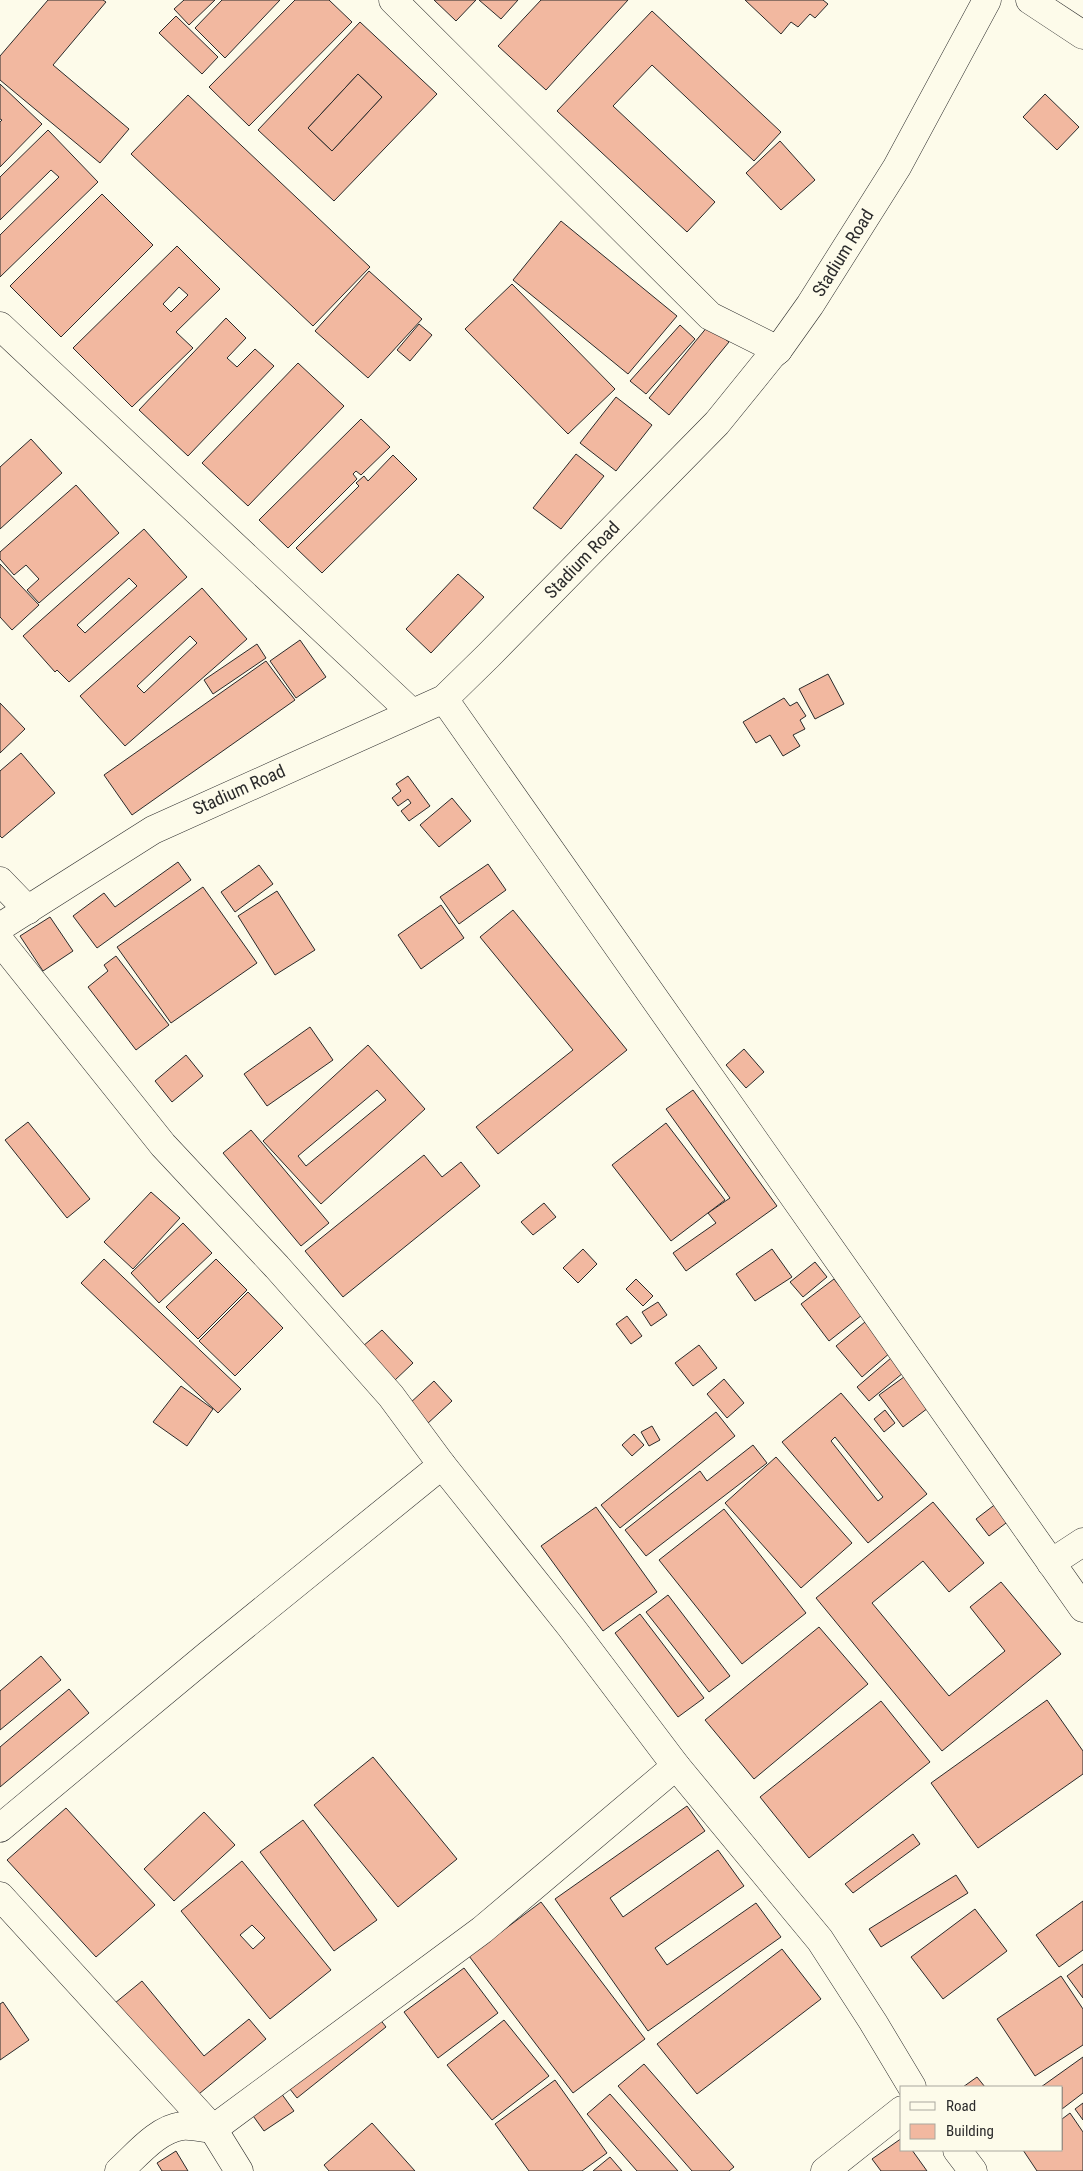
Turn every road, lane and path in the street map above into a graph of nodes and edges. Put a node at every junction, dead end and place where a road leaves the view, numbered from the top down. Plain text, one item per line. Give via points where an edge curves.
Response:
1 (393, 0) edge
2 (987, 0) edge
3 (1030, 0) edge
4 (1083, 35) edge
5 (0, 326) edge
6 (778, 350) junction
7 (444, 699) junction
8 (411, 712) junction
9 (0, 881) edge
10 (28, 910) junction
11 (0, 927) edge
12 (0, 941) edge
13 (442, 1465) junction
14 (1083, 1542) edge
15 (1051, 1563) junction
16 (1083, 1608) edge
17 (676, 1766) junction
18 (0, 1828) edge
19 (0, 1896) edge
20 (911, 2086) edge
21 (900, 2112) edge
22 (212, 2130) junction
23 (958, 2151) edge
24 (119, 2171) edge
25 (239, 2171) edge
26 (825, 2171) edge
27 (973, 2171) edge

1 - 6 street via 710,316
2 - 6 street, Stadium Road via 897,167
3 - 4 street
5 - 8 street
6 - 7 street, Stadium Road via 717,423
7 - 8 street, Stadium Road
7 - 15 street
8 - 10 street, Stadium Road via 153,830
9 - 10 street
10 - 11 street, Stadium Road
12 - 13 street via 163,1145 391,1396
13 - 17 street
13 - 18 street
14 - 15 street
15 - 16 street
17 - 20 street via 820,1940
17 - 22 street via 482,1930
19 - 22 street
21 - 26 street
22 - 24 street via 182,2126 169,2130
22 - 25 street
23 - 27 street

